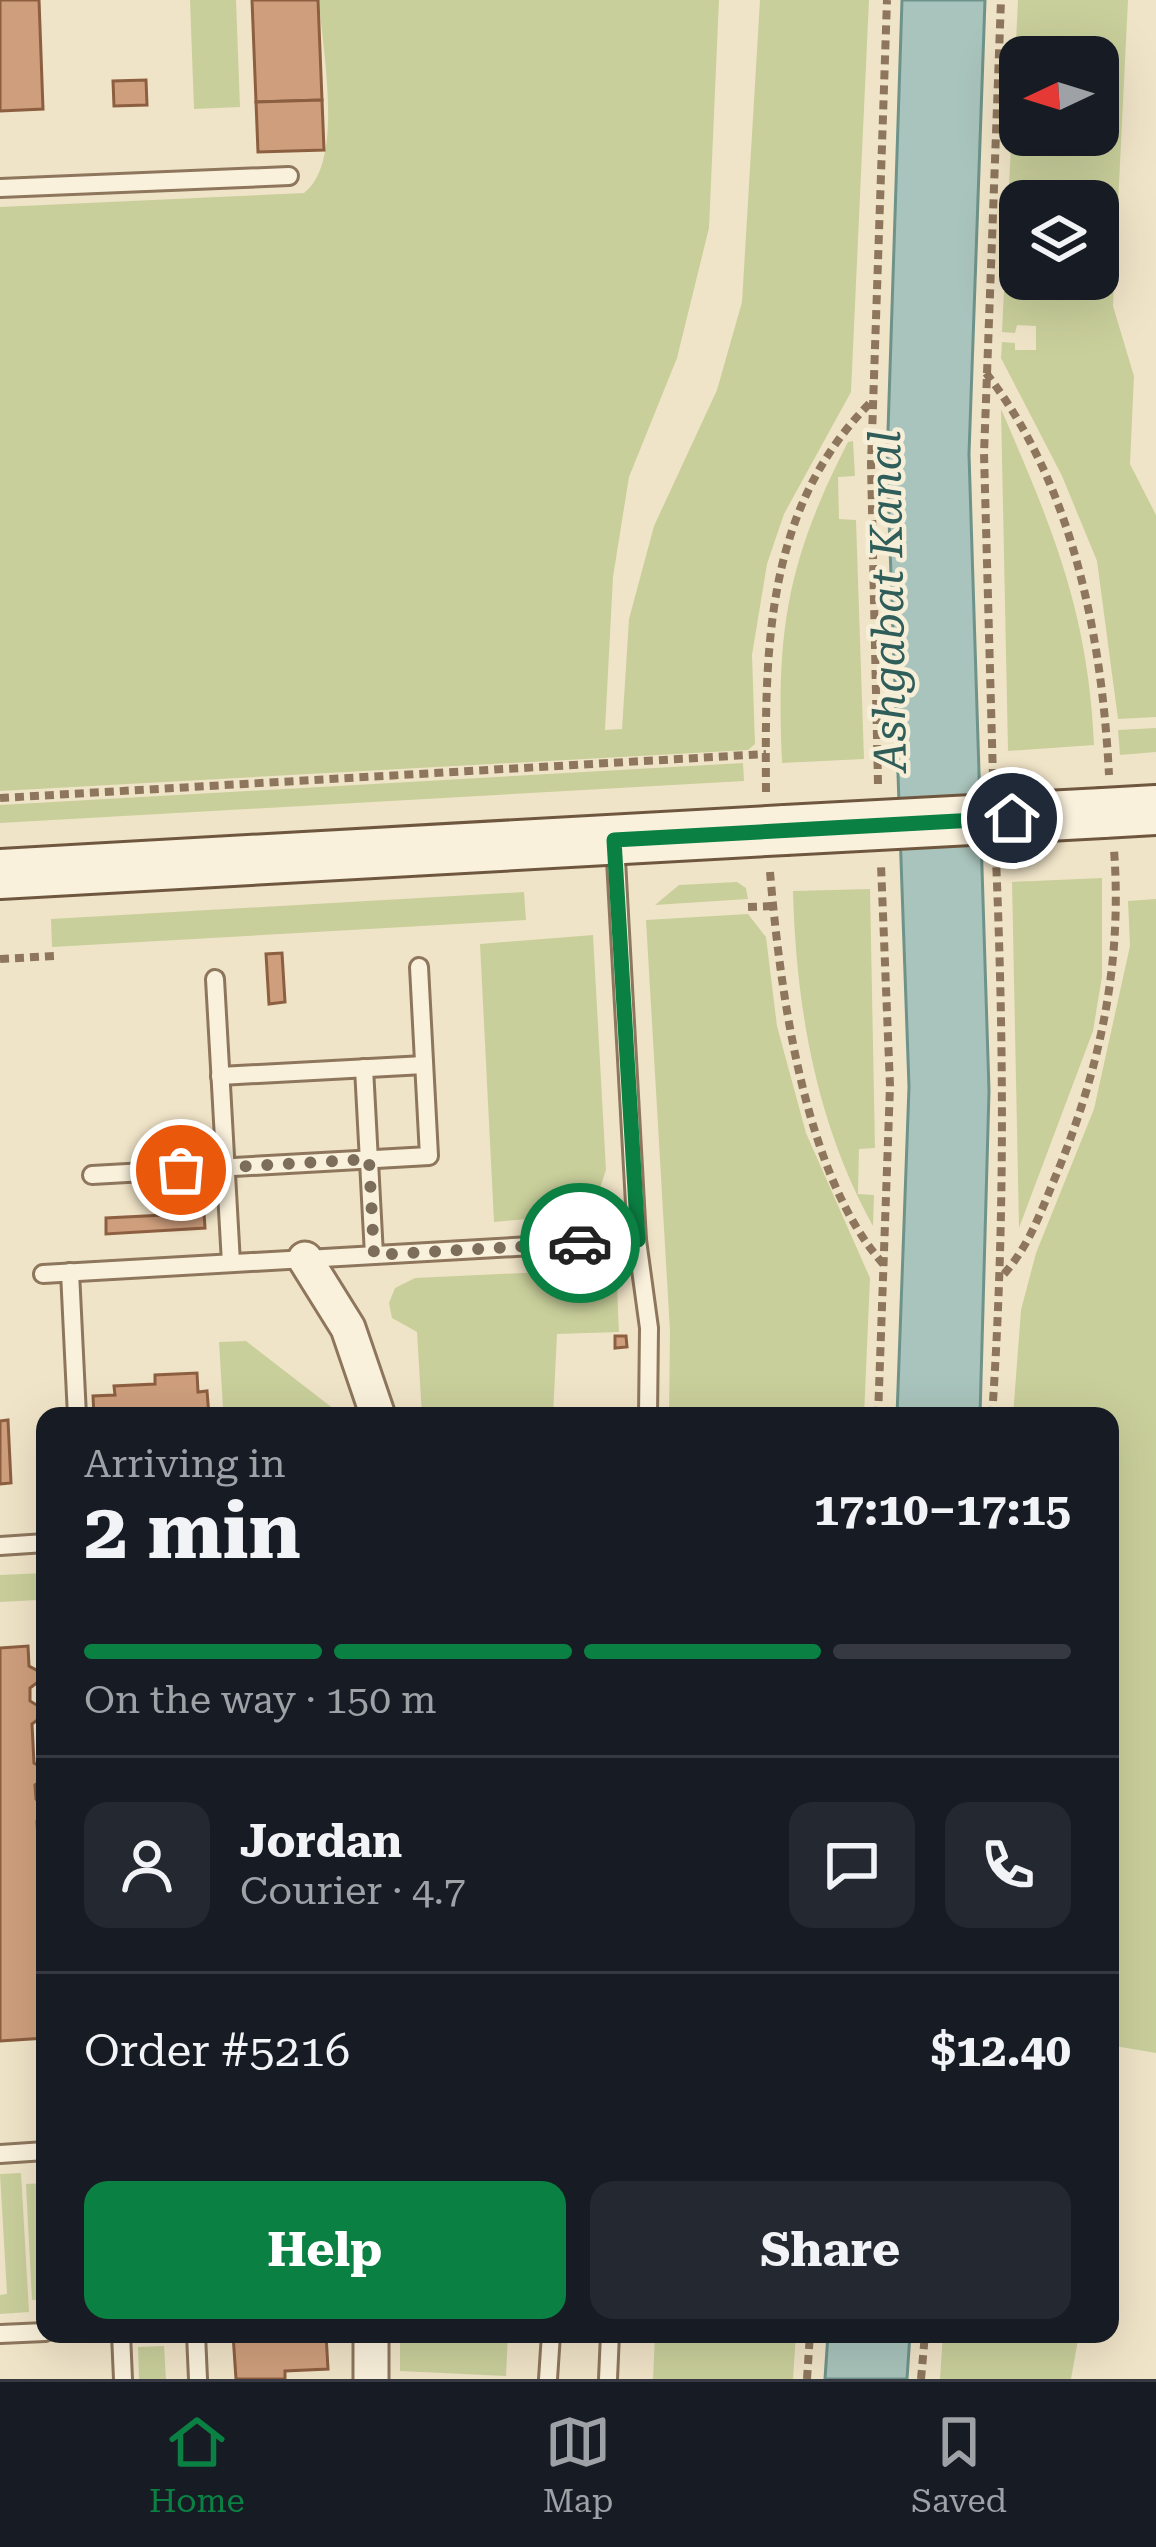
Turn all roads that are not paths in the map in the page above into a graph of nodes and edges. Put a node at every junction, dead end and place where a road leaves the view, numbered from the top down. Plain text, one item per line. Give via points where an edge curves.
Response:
1 (289, 176) dead end
2 (0, 188) edge
3 (1156, 810) edge
4 (614, 840) junction
5 (0, 874) edge
6 (418, 967) dead end
7 (215, 979) dead end
8 (424, 1065) junction
9 (364, 1068) junction
10 (220, 1076) junction
11 (369, 1159) junction
12 (226, 1167) junction
13 (92, 1175) dead end
14 (638, 1240) junction
15 (374, 1255) junction
16 (305, 1259) junction
17 (231, 1263) junction
18 (70, 1272) junction
19 (43, 1274) dead end
20 (76, 1407) edge
21 (375, 1407) edge
22 (648, 1407) edge
23 (36, 1544) edge
24 (0, 1546) edge
25 (36, 2152) edge
26 (0, 2154) edge
27 (36, 2332) edge
28 (0, 2334) edge
29 (121, 2343) edge
30 (196, 2343) edge
31 (371, 2343) edge
32 (550, 2343) edge
33 (610, 2343) edge
34 (123, 2379) edge
35 (198, 2379) edge
36 (370, 2379) edge
37 (548, 2379) edge
38 (608, 2379) edge

1 - 2 lane
3 - 4 street, bridge
4 - 5 street
4 - 14 lane
6 - 8 lane
7 - 10 lane
8 - 9 lane
8 - 11 lane via 429,1156
9 - 10 lane
9 - 11 lane
10 - 12 lane
11 - 12 lane
11 - 15 lane
12 - 13 lane
12 - 17 lane
14 - 15 lane
14 - 22 lane
15 - 16 lane
16 - 17 lane
16 - 21 street via 348,1328
17 - 18 lane
18 - 19 lane
18 - 20 lane
23 - 24 lane
25 - 26 lane
27 - 28 lane
29 - 34 lane
30 - 35 lane
31 - 36 street
32 - 37 lane
33 - 38 lane

